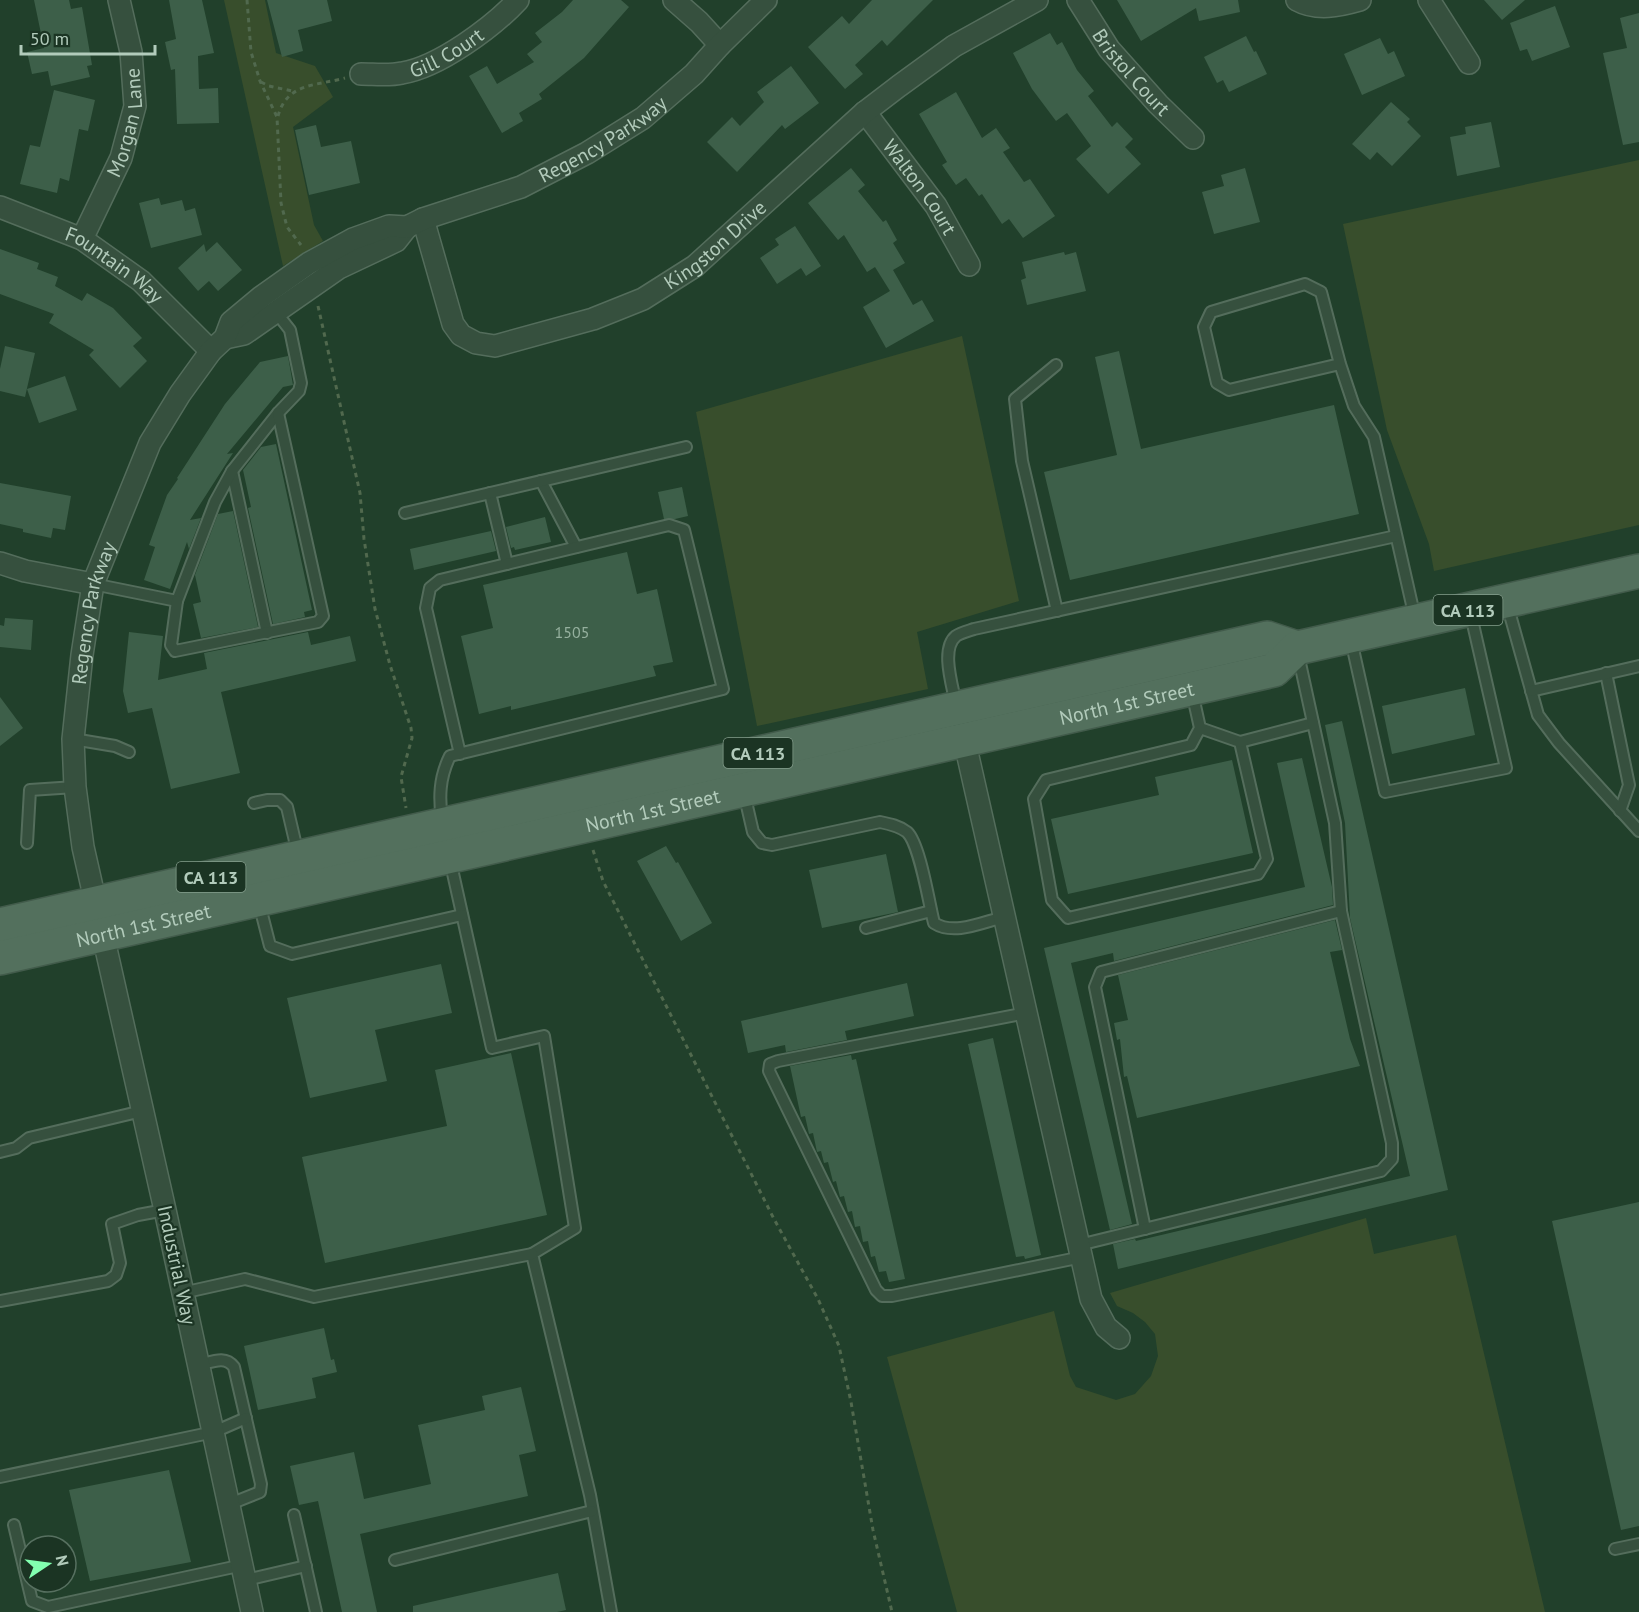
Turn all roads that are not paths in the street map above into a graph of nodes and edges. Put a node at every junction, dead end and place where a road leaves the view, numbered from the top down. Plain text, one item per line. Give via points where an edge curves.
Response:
1 (119, 0) edge
2 (518, 0) edge
3 (674, 0) edge
4 (766, 0) edge
5 (1037, 0) edge
6 (1078, 0) edge
7 (1297, 0) edge
8 (1360, 0) edge
9 (1429, 0) edge
10 (720, 45) junction
11 (1469, 63) dead end
12 (361, 74) road end
13 (865, 112) junction
14 (1193, 138) dead end
15 (0, 207) edge
16 (415, 223) junction
17 (82, 239) junction
18 (969, 265) dead end
19 (275, 311) junction
20 (218, 344) junction
21 (1340, 364) junction
22 (1056, 365) dead end
23 (278, 413) junction
24 (686, 447) dead end
25 (232, 471) junction
26 (541, 481) junction
27 (490, 493) junction
28 (405, 513) dead end
29 (1396, 536) junction
30 (576, 547) junction
31 (0, 563) edge
32 (507, 564) junction
33 (1639, 571) edge
34 (93, 584) junction
35 (177, 601) junction
36 (1506, 601) junction
37 (1469, 609) junction
38 (1057, 611) junction
39 (1416, 622) junction
40 (267, 633) junction
41 (1350, 636) junction
42 (1297, 648) junction
43 (1639, 666) edge
44 (1606, 674) junction
45 (1191, 688) junction
46 (1531, 691) junction
47 (957, 708) junction
48 (1313, 723) junction
49 (1200, 729) junction
50 (73, 739) junction
51 (964, 740) junction
52 (1240, 742) junction
53 (129, 752) dead end
54 (460, 754) junction
55 (75, 787) junction
56 (744, 789) junction
57 (254, 803) dead end
58 (1620, 811) junction
59 (1639, 831) edge
60 (446, 841) junction
61 (27, 843) dead end
62 (298, 858) junction
63 (258, 900) junction
64 (931, 911) junction
65 (1341, 911) junction
66 (462, 915) junction
67 (1004, 917) junction
68 (99, 919) junction
69 (0, 926) edge
70 (866, 928) dead end
71 (0, 958) edge
72 (1026, 1013) junction
73 (142, 1111) junction
74 (0, 1152) edge
75 (165, 1210) junction
76 (1145, 1229) junction
77 (1081, 1251) junction
78 (532, 1254) junction
79 (182, 1293) junction
80 (0, 1301) edge
81 (1119, 1338) dead end
82 (198, 1365) junction
83 (246, 1418) junction
84 (214, 1432) junction
85 (0, 1477) edge
86 (230, 1504) junction
87 (592, 1510) junction
88 (294, 1515) dead end
89 (14, 1525) dead end
90 (1639, 1544) edge
91 (1615, 1549) dead end
92 (395, 1560) dead end
93 (306, 1566) junction
94 (244, 1572) junction
95 (252, 1612) edge
96 (316, 1612) edge
97 (611, 1612) edge

1 - 17 street, Morgan Lane via 131,52 135,106 121,158
2 - 12 street, Gill Court via 451,54 427,66 402,74
3 - 10 street
4 - 10 street, Regency Parkway
5 - 13 street, Kingston Drive via 954,46
6 - 14 street, Bristol Court via 1109,49
7 - 8 street via 1312,7
9 - 11 street
10 - 16 street, Regency Parkway via 694,74 643,118 587,153 521,187
13 - 16 street, Kingston Drive via 695,266 643,299 593,319 495,346 476,343 461,335 453,324
13 - 18 street, Walton Court via 936,206
15 - 17 street, Fountain Way
16 - 19 street, Regency Parkway via 396,241 339,268
16 - 20 street, Regency Parkway via 373,231 309,263 231,322
17 - 20 street, Fountain Way
19 - 20 street, Regency Parkway via 244,334
19 - 23 lane via 290,330 301,383 299,391
20 - 34 street, Regency Parkway via 180,394 150,443
21 - 21 lane via 1229,390 1217,383 1204,327 1211,312 1305,284 1321,292
21 - 29 lane via 1354,406 1374,437
22 - 38 lane via 1015,399 1022,461
23 - 25 lane
23 - 40 lane via 323,616 318,622
24 - 26 lane
25 - 35 lane via 215,502
25 - 40 lane
26 - 27 lane
26 - 30 lane
27 - 28 lane
27 - 32 lane
29 - 38 lane
29 - 39 lane
30 - 32 lane
30 - 54 lane via 669,525 684,530 723,689
31 - 34 street
32 - 54 lane via 440,580 430,588 426,608
33 - 36 main road, CA 113
34 - 35 lane
34 - 50 street, Regency Parkway
35 - 40 lane via 171,645 176,651
36 - 37 main road, CA 113
36 - 46 lane
37 - 39 main road, CA 113
37 - 41 lane via 1506,768 1385,792
38 - 47 lane via 957,635 949,645 948,660
39 - 41 main road, CA 113
41 - 42 main road, CA 113
42 - 45 main road, North 1st Street / CA 113 via 1274,670
42 - 47 main road, North 1st Street / CA 113 via 1267,638
42 - 48 lane
43 - 44 lane
44 - 46 lane
44 - 58 lane via 1629,785
45 - 49 lane
45 - 51 main road, North 1st Street / CA 113
46 - 58 lane via 1538,715 1552,734
47 - 51 street
47 - 60 main road, North 1st Street / CA 113
48 - 52 lane
48 - 65 lane via 1335,823
49 - 52 lane
49 - 52 lane via 1191,745 1046,780 1034,799 1052,900 1068,918 1258,874 1267,859
50 - 53 lane
50 - 55 street, Regency Parkway
51 - 56 main road, North 1st Street / CA 113
51 - 67 street
54 - 60 lane via 450,756 443,770 439,798
55 - 61 lane via 30,790
55 - 68 street, Regency Parkway
56 - 60 main road, North 1st Street / CA 113 via 584,826
56 - 64 lane via 753,832 762,843 772,845 880,822 897,826 909,834 916,847
57 - 62 lane via 280,800 287,807
58 - 59 lane
60 - 62 main road, North 1st Street / CA 113
60 - 63 main road, North 1st Street / CA 113
60 - 66 lane
62 - 68 main road, North 1st Street / CA 113
63 - 66 lane via 270,946 292,954
63 - 68 main road, North 1st Street / CA 113
64 - 67 lane via 934,923 944,929
64 - 70 lane
65 - 76 lane via 1101,972 1095,987
65 - 76 lane via 1392,1143 1392,1160 1381,1171
66 - 78 lane via 492,1048 544,1036 575,1228
67 - 72 street
68 - 69 main road, North 1st Street / CA 113
68 - 71 main road, North 1st Street / CA 113
68 - 73 street, Industrial Way
72 - 77 street
72 - 77 lane via 778,1061 770,1064 769,1071 882,1296
73 - 74 lane via 29,1138 16,1148
73 - 75 street, Industrial Way
75 - 79 street, Industrial Way
75 - 80 lane via 112,1224 120,1263 117,1275 108,1281
76 - 77 lane
77 - 81 street via 1091,1299 1106,1327
78 - 79 lane via 314,1297 245,1279
78 - 87 lane
79 - 82 street, Industrial Way
82 - 83 lane via 223,1359 230,1362
82 - 84 street, Industrial Way
83 - 84 lane
83 - 86 lane via 261,1492
84 - 85 lane
84 - 86 street, Industrial Way
86 - 94 street, Industrial Way
87 - 92 lane
87 - 97 lane
88 - 93 lane
89 - 94 lane via 32,1601 48,1607
90 - 91 lane
93 - 94 lane
93 - 96 lane
94 - 95 street, Industrial Way

